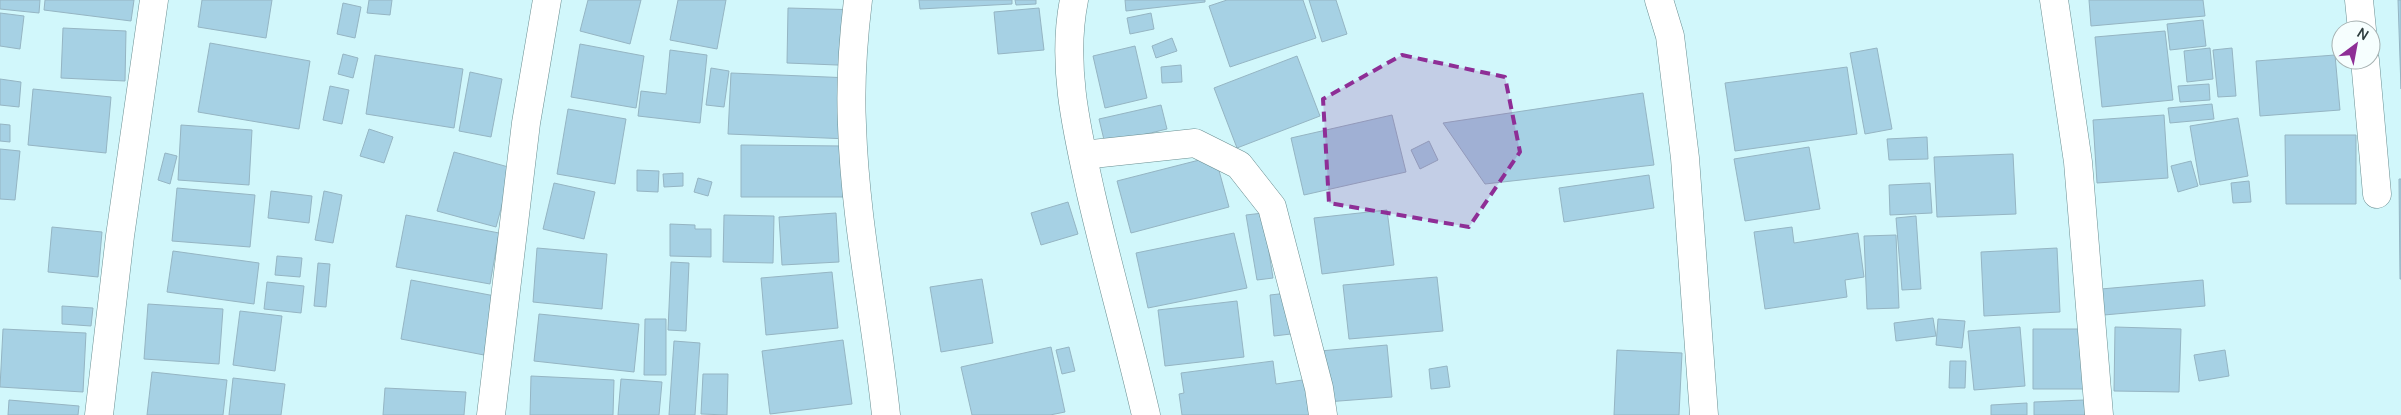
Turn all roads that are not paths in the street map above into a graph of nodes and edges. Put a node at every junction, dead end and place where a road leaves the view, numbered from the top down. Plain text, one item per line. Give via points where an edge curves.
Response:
1 (154, 0) edge
2 (547, 0) edge
3 (858, 0) edge
4 (1074, 0) edge
5 (1659, 0) edge
6 (2054, 0) edge
7 (2360, 0) edge
8 (2361, 20) edge
9 (2366, 70) edge
10 (1083, 155) junction
11 (2377, 194) dead end
12 (99, 415) edge
13 (491, 415) edge
14 (886, 415) edge
15 (1146, 415) edge
16 (1323, 415) edge
17 (1704, 415) edge
18 (2099, 415) edge

1 - 12 street via 120,236
2 - 13 street via 526,123
3 - 14 street via 852,125
4 - 10 street via 1069,26 1069,69
5 - 17 street via 1670,36 1685,158
6 - 18 street via 2078,162
7 - 8 street
9 - 11 street
10 - 15 street
10 - 16 street via 1196,142 1239,165 1272,207 1319,388

